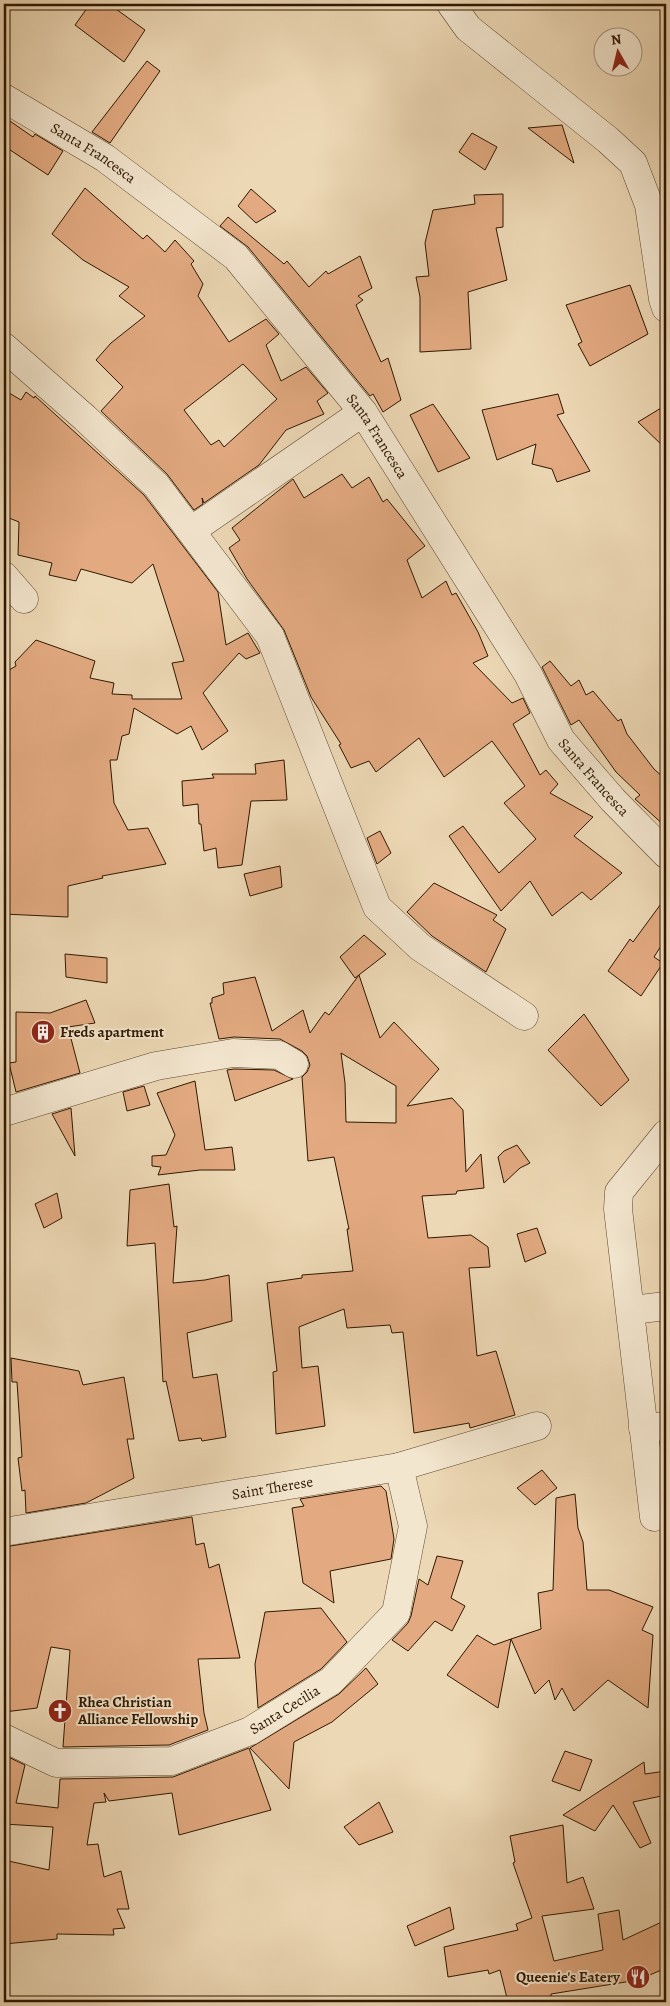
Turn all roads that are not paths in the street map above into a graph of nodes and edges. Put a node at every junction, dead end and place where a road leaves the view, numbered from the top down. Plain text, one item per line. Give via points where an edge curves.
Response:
1 (451, 4) edge
2 (4, 98) edge
3 (666, 308) edge
4 (4, 347) edge
5 (363, 412) junction
6 (192, 530) junction
7 (4, 576) edge
8 (24, 600) dead end
9 (666, 854) edge
10 (524, 1016) dead end
11 (294, 1064) dead end
12 (4, 1112) edge
13 (666, 1135) edge
14 (666, 1306) edge
15 (632, 1310) junction
16 (537, 1426) dead end
17 (655, 1427) edge
18 (399, 1467) junction
19 (654, 1518) dead end
20 (4, 1532) edge
21 (4, 1738) edge

1 - 3 street via 468,28 633,163 649,205
2 - 5 street, Santa Francesca via 105,158 236,257
4 - 6 street via 156,485
5 - 6 street
5 - 9 street, Santa Francesca via 528,674 561,740
6 - 10 street via 270,636 377,907 420,947
7 - 8 street
11 - 12 street via 279,1055 233,1052 156,1066
13 - 15 street via 619,1192 618,1209
14 - 15 street
15 - 17 street
16 - 18 street, Saint Therese
17 - 19 street
18 - 20 street, Saint Therese
18 - 21 street, Santa Cecilia via 413,1526 396,1613 331,1681 250,1731 172,1761 56,1763

